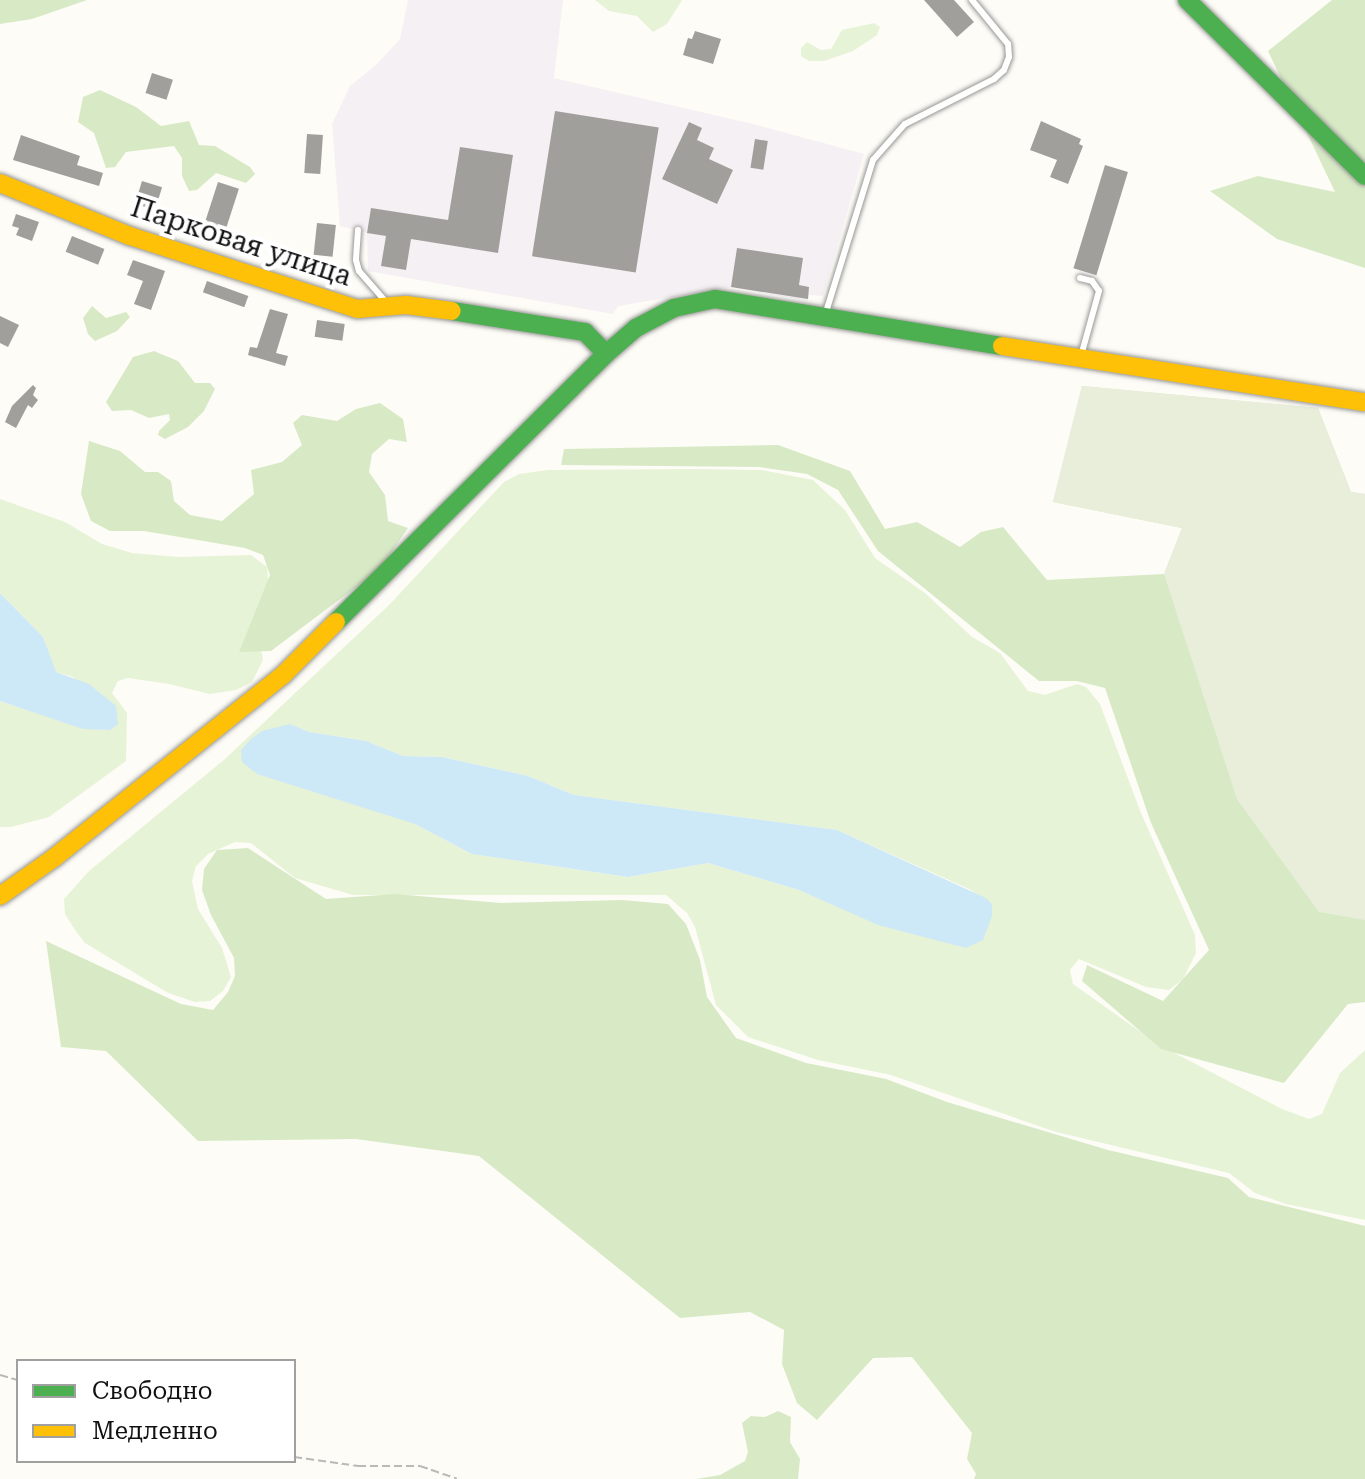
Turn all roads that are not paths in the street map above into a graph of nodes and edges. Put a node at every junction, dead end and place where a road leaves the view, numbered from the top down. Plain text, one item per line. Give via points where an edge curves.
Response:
1 (972, 0) edge
2 (1187, 0) edge
3 (1365, 176) edge
4 (0, 183) edge
5 (358, 230) dead end
6 (1080, 278) dead end
7 (391, 309) junction
8 (825, 315) junction
9 (606, 354) junction
10 (1080, 360) junction
11 (1365, 402) edge
12 (0, 896) edge

1 - 8 lane via 1008,44 1004,70 905,124 873,160
2 - 3 street
4 - 7 street, Парковая улица via 130,236 251,276 357,309
5 - 7 lane via 359,271
6 - 10 lane via 1092,281 1099,291
7 - 9 street, Парковая улица via 406,305 564,327 585,332
8 - 9 street via 715,299 636,328
8 - 10 street
9 - 12 street via 283,675
10 - 11 street

